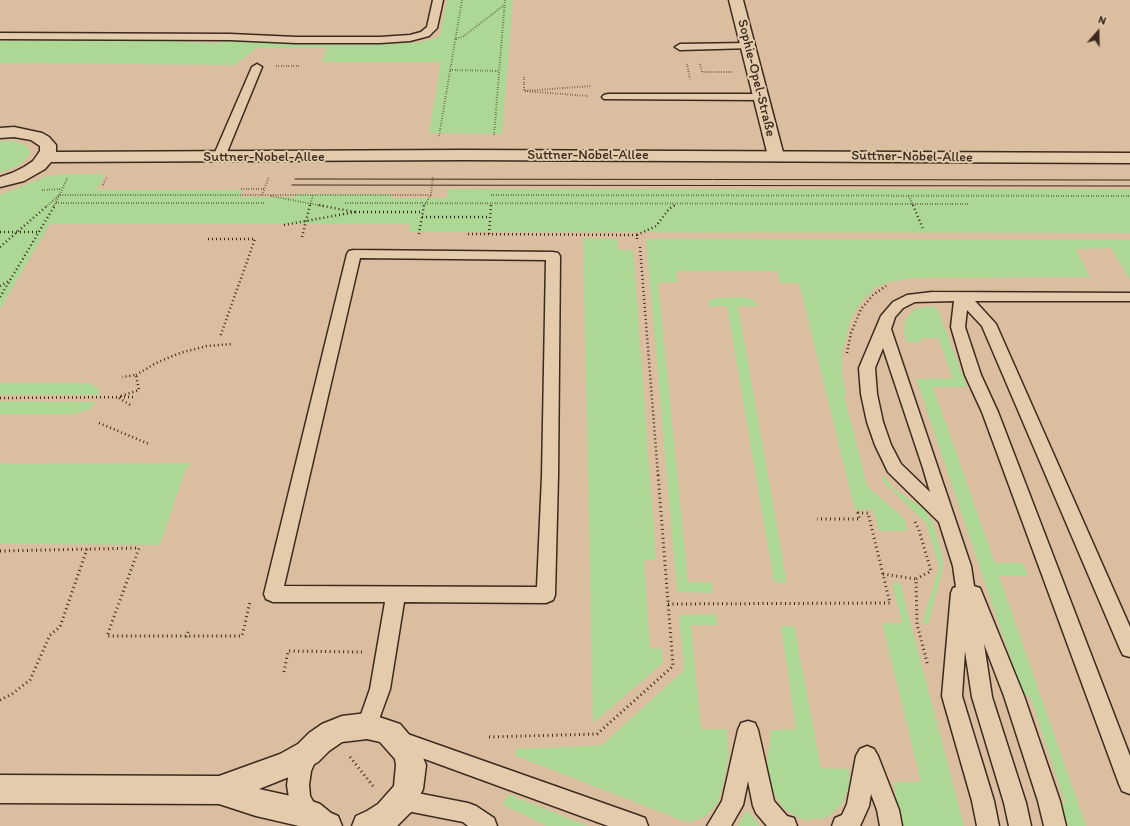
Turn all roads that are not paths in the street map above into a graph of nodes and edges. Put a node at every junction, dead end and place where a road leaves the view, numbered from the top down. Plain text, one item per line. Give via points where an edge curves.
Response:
1 (438, 0) edge
2 (736, 0) edge
3 (0, 36) edge
4 (748, 46) junction
5 (682, 47) road end
6 (257, 66) road end
7 (608, 97) road end
8 (760, 97) junction
9 (0, 133) edge
10 (776, 156) junction
11 (46, 157) junction
12 (219, 158) junction
13 (1130, 158) edge
14 (0, 182) edge
15 (962, 296) junction
16 (1130, 297) edge
17 (884, 328) junction
18 (947, 519) junction
19 (962, 566) junction
20 (396, 594) junction
21 (1130, 649) edge
22 (367, 726) junction
23 (398, 740) junction
24 (308, 753) junction
25 (1130, 784) edge
26 (0, 789) edge
27 (219, 790) junction
28 (386, 814) edge
29 (318, 820) edge
30 (486, 826) edge
31 (637, 826) edge
32 (718, 826) edge
33 (786, 826) edge
34 (843, 826) edge
35 (891, 826) edge
36 (988, 826) edge
37 (1020, 826) edge
38 (1055, 826) edge

1 - 3 lane via 432,28 425,34 410,38 296,40 230,37
2 - 4 street, Sophie-Opel-Straße
4 - 5 lane
4 - 8 street, Sophie-Opel-Straße
6 - 12 lane via 238,124
7 - 8 lane
8 - 10 street, Sophie-Opel-Straße
9 - 11 street via 14,132 36,136 48,145
10 - 12 street, Suttner-Nobel-Allee via 436,155
10 - 13 street, Suttner-Nobel-Allee
11 - 12 street, Suttner-Nobel-Allee
11 - 14 street via 30,171
15 - 16 lane
15 - 17 lane via 912,298 898,305 888,316
15 - 21 lane via 989,324
15 - 25 lane via 958,327 973,375 990,412
17 - 18 lane
17 - 18 lane via 867,368 875,422 894,468
18 - 19 lane
19 - 36 lane via 952,696
19 - 37 lane via 982,698 1015,802
19 - 38 lane via 1014,696
20 - 20 lane via 273,594 354,254 553,256 546,596
20 - 22 lane via 380,689
22 - 23 street via 390,733
22 - 24 street via 332,733
23 - 28 street via 408,754 408,789
23 - 31 lane
24 - 27 street via 289,764
24 - 29 lane via 300,771 298,785 300,798
26 - 27 street
27 - 29 street
28 - 30 lane via 468,813
32 - 33 lane via 732,806 748,730 764,806 780,824
34 - 35 lane via 850,822 858,806 867,756 888,810

